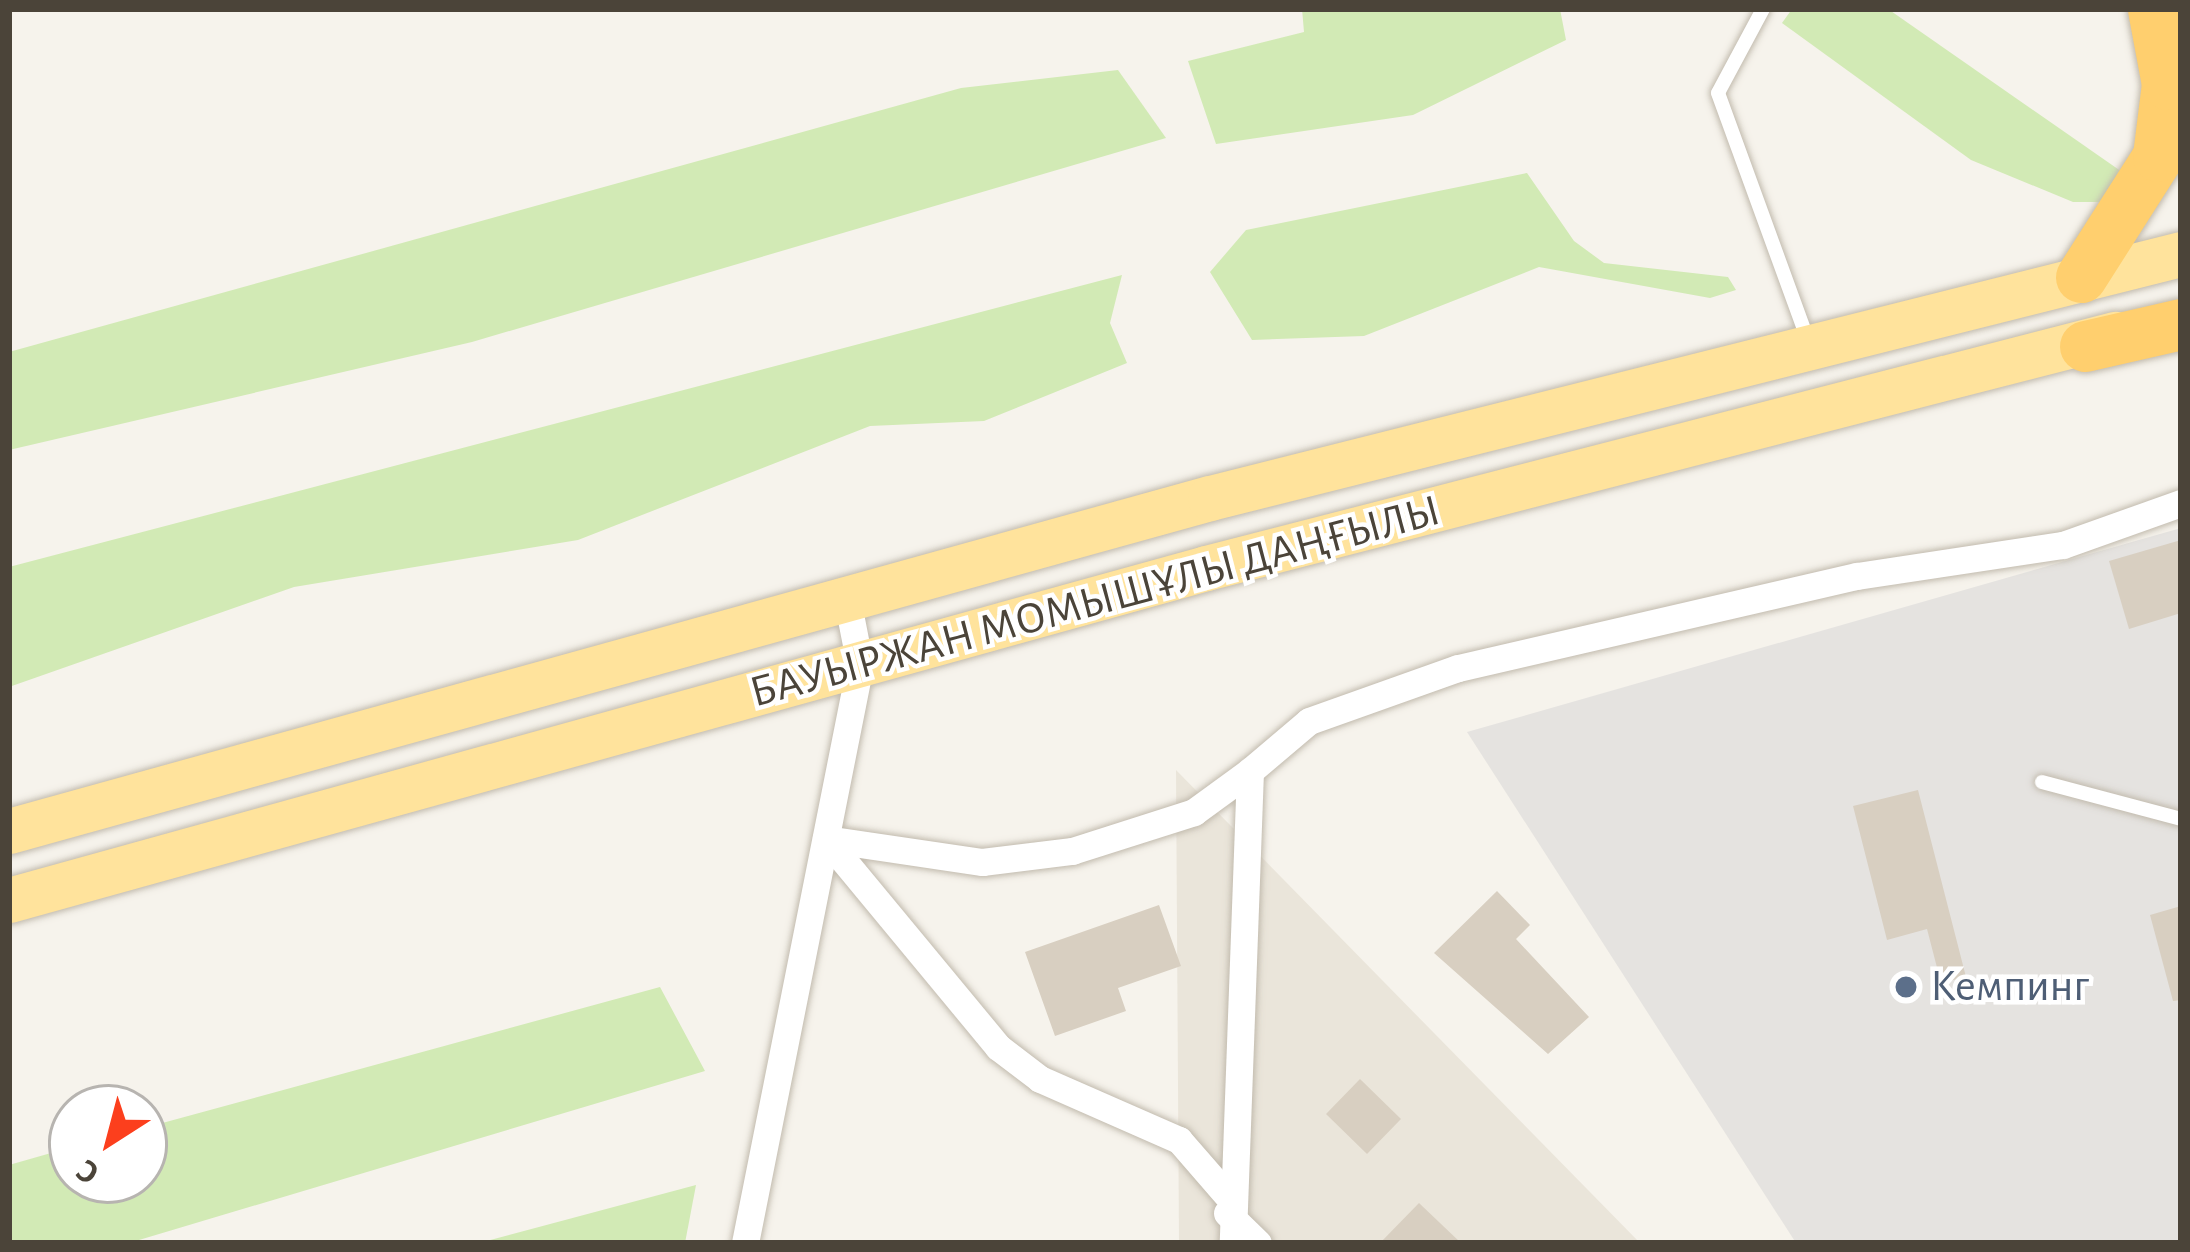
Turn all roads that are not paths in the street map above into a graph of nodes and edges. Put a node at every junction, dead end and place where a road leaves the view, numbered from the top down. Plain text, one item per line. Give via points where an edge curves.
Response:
1 (1763, 9) edge
2 (2153, 9) edge
3 (2181, 254) edge
4 (2081, 277) junction
5 (2181, 306) edge
6 (2181, 324) edge
7 (1808, 340) junction
8 (2085, 346) junction
9 (2181, 503) edge
10 (847, 599) junction
11 (860, 665) junction
12 (1250, 771) junction
13 (2042, 782) dead end
14 (2181, 819) edge
15 (9, 831) edge
16 (826, 839) junction
17 (9, 900) edge
18 (1227, 1204) junction
19 (745, 1243) edge
20 (1233, 1243) edge
21 (1258, 1243) edge

1 - 7 lane via 1718,93
2 - 4 highway via 2167,84 2158,156
3 - 4 main road, БАУЫРЖАН МОМЫШҰЛЫ ДАҢҒЫЛЫ
4 - 7 main road, БАУЫРЖАН МОМЫШҰЛЫ ДАҢҒЫЛЫ
5 - 8 main road, БАУЫРЖАН МОМЫШҰЛЫ ДАҢҒЫЛЫ
6 - 8 highway
7 - 10 main road, БАУЫРЖАН МОМЫШҰЛЫ ДАҢҒЫЛЫ
8 - 11 main road, БАУЫРЖАН МОМЫШҰЛЫ ДАҢҒЫЛЫ
9 - 12 street via 2062,545 1857,576 1458,668 1309,722
10 - 11 street
10 - 15 main road, БАУЫРЖАН МОМЫШҰЛЫ ДАҢҒЫЛЫ
11 - 16 street
11 - 17 main road, БАУЫРЖАН МОМЫШҰЛЫ ДАҢҒЫЛЫ
12 - 16 street via 1194,812 1072,851 982,862
12 - 18 street
13 - 14 lane
16 - 18 street via 998,1047 1040,1079 1179,1140
16 - 19 street
18 - 20 street
18 - 21 street

